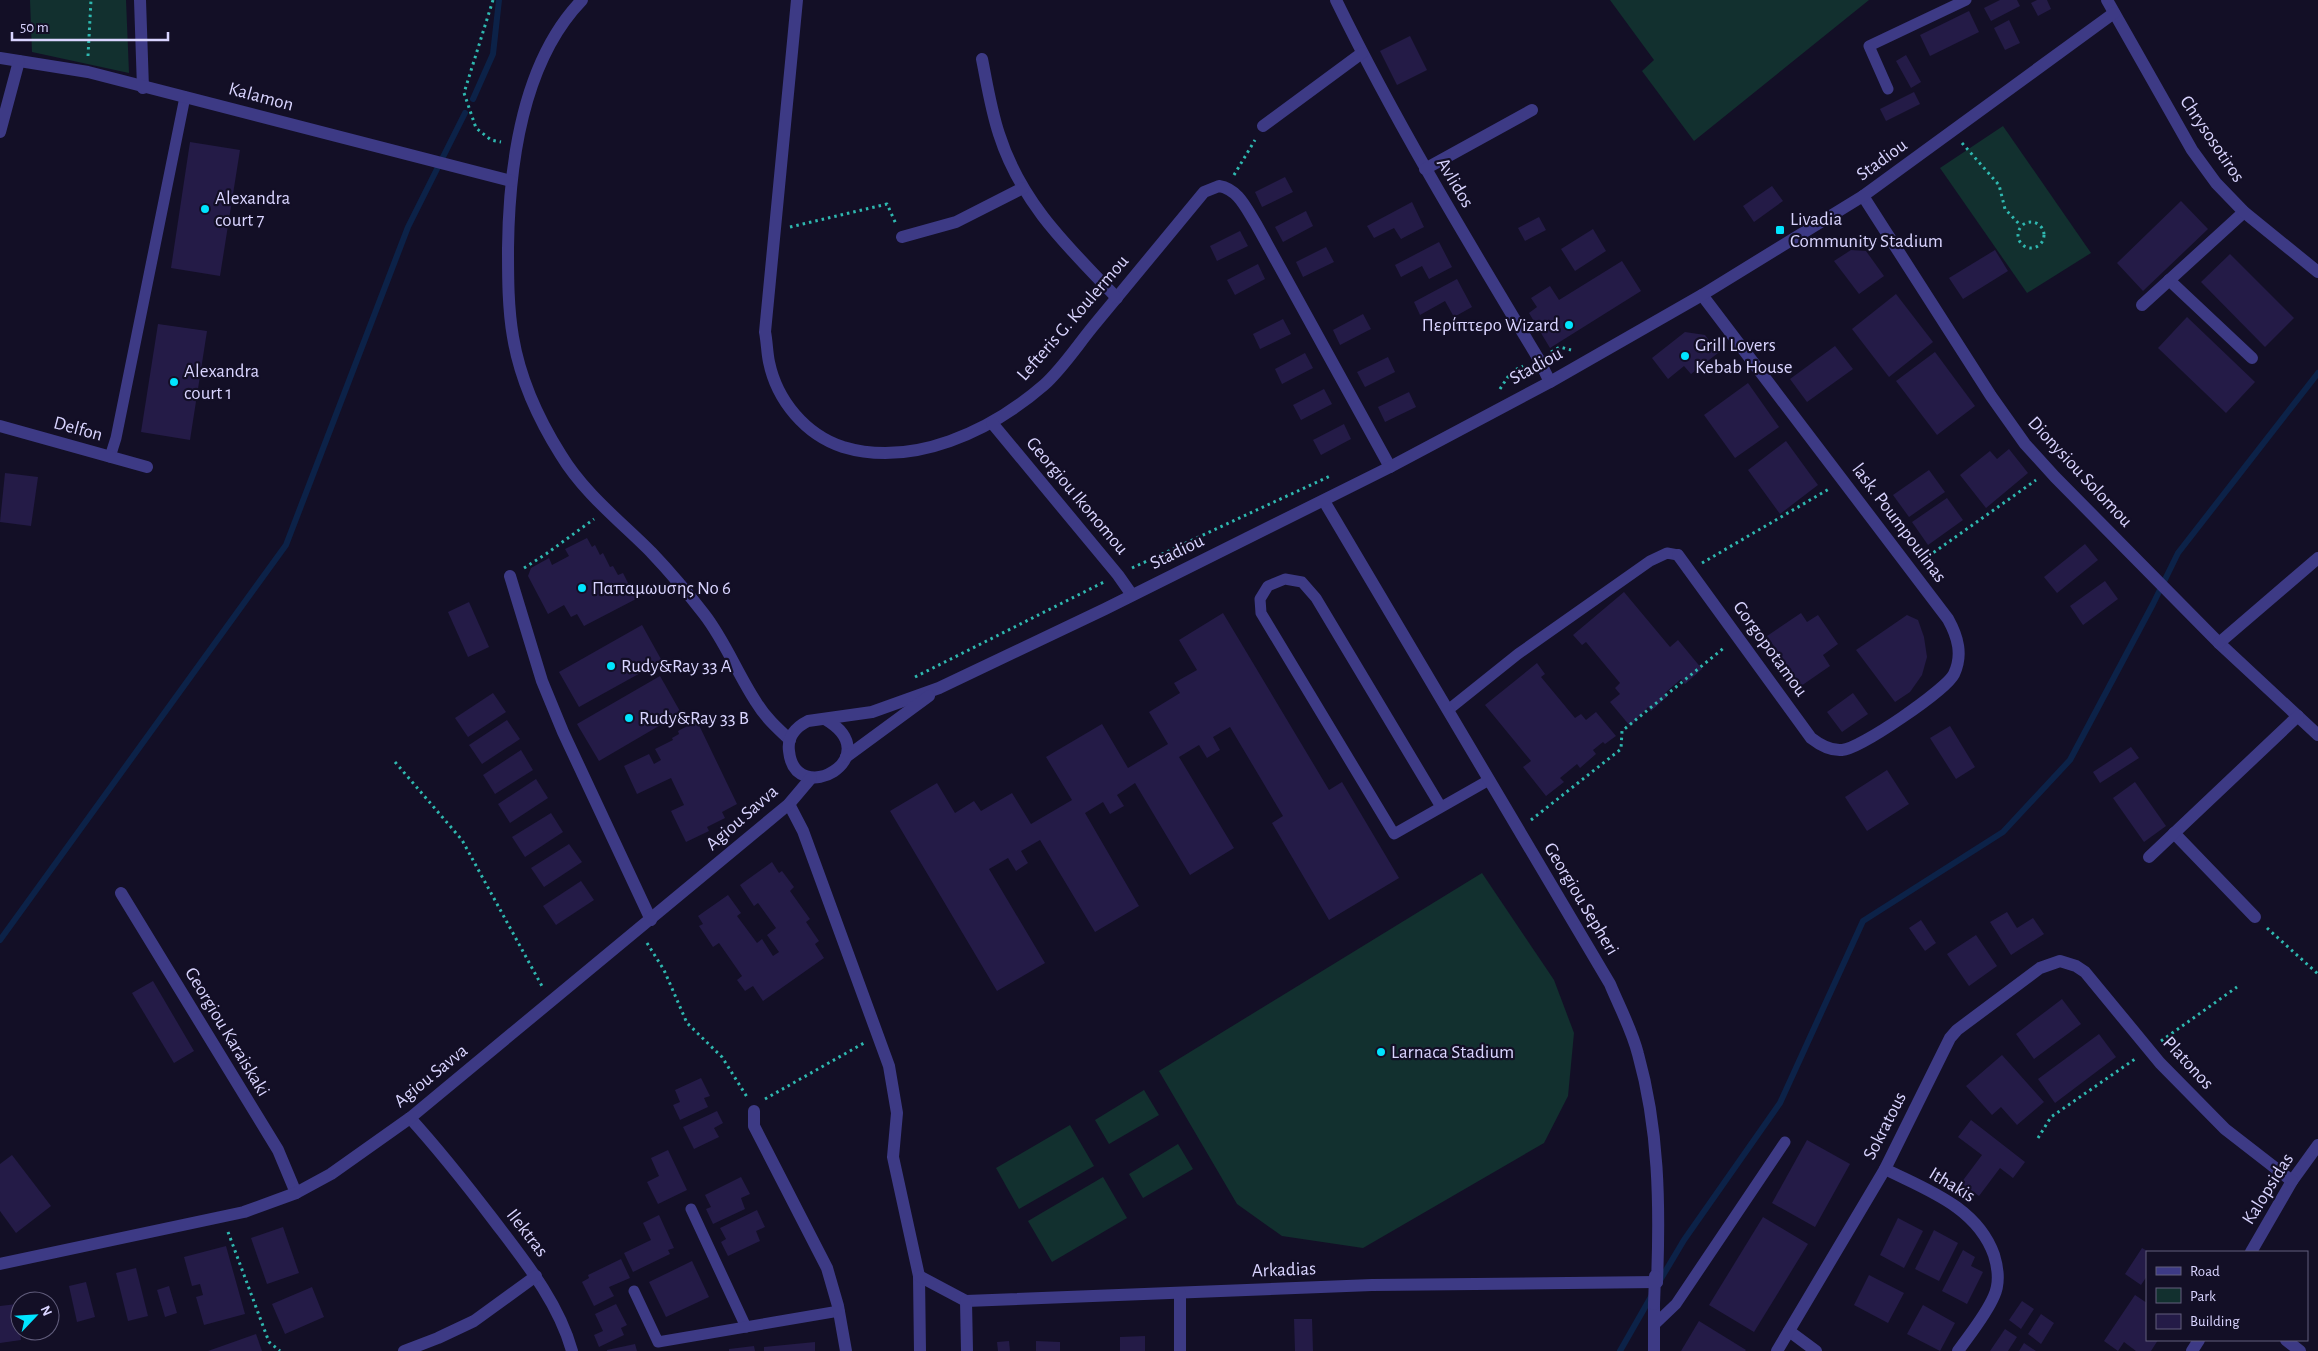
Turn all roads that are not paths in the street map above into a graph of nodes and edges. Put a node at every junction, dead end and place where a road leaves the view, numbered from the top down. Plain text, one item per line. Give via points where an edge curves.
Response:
1 (140, 0) edge
2 (582, 0) edge
3 (797, 0) edge
4 (1336, 0) edge
5 (1966, 0) edge
6 (2107, 0) edge
7 (2114, 13) junction
8 (1362, 53) junction
9 (0, 58) edge
10 (982, 59) dead end
11 (19, 60) junction
12 (143, 88) junction
13 (1888, 89) dead end
14 (186, 97) junction
15 (1532, 110) dead end
16 (1263, 126) road end
17 (0, 132) edge
18 (1424, 169) junction
19 (511, 181) junction
20 (1023, 188) junction
21 (1863, 196) junction
22 (2244, 212) junction
23 (902, 238) road end
24 (2318, 272) edge
25 (2169, 280) junction
26 (1702, 295) junction
27 (1117, 298) junction
28 (2142, 305) dead end
29 (2252, 358) dead end
30 (1550, 382) junction
31 (992, 423) junction
32 (0, 426) edge
33 (110, 457) junction
34 (147, 467) dead end
35 (1390, 467) junction
36 (1324, 501) junction
37 (1678, 555) joint
38 (2318, 558) edge
39 (510, 576) road end
40 (1132, 595) junction
41 (2219, 643) junction
42 (939, 688) junction
43 (1448, 710) junction
44 (2298, 716) junction
45 (826, 719) junction
46 (2318, 735) edge
47 (790, 740) junction
48 (1842, 750) joint
49 (846, 757) junction
50 (811, 778) junction
51 (1489, 780) junction
52 (789, 804) junction
53 (1441, 807) junction
54 (2174, 833) junction
55 (2150, 857) dead end
56 (121, 894) dead end
57 (2255, 917) road end
58 (651, 920) junction
59 (2066, 963) joint
60 (754, 1111) road end
61 (410, 1118) junction
62 (1785, 1142) dead end
63 (2318, 1146) edge
64 (1885, 1169) junction
65 (2292, 1181) junction
66 (296, 1193) junction
67 (691, 1209) dead end
68 (2252, 1251) edge
69 (0, 1264) edge
70 (536, 1276) junction
71 (919, 1276) junction
72 (1656, 1279) junction
73 (634, 1291) dead end
74 (1180, 1293) junction
75 (966, 1301) junction
76 (839, 1311) junction
77 (1654, 1326) junction
78 (746, 1327) junction
79 (1789, 1331) junction
80 (2287, 1341) edge
81 (404, 1351) edge
82 (572, 1351) edge
83 (846, 1351) edge
84 (920, 1351) edge
85 (967, 1351) edge
86 (1180, 1351) edge
87 (1654, 1351) edge
88 (1777, 1351) edge
89 (1816, 1351) edge
90 (1958, 1351) edge
91 (2300, 1351) edge

1 - 12 street
2 - 19 street via 562,24 542,62 516,146
3 - 31 street, Lefteris G. Koulermou via 766,332 769,363 779,390 793,414 809,429 827,442 863,453 904,453 963,437
4 - 8 street, Avlidos
5 - 13 lane via 1869,46
6 - 7 street, Chrysosotiros
7 - 21 street, Stadiou
7 - 22 street, Chrysosotiros via 2192,150 2216,183
8 - 16 street
8 - 18 street, Avlidos
9 - 11 street, Kalamon
10 - 20 street via 999,134
11 - 12 street, Kalamon via 88,72
11 - 17 street
12 - 14 street, Kalamon
14 - 19 street, Kalamon
14 - 33 lane
15 - 18 street
18 - 30 street, Avlidos
19 - 47 street via 508,287 513,338 532,400 550,437 573,474 662,564 705,615 755,701
20 - 23 street via 956,222
20 - 27 street via 1049,225
21 - 26 street, Stadiou
21 - 41 street, Dionysiou Solomou via 2025,444
22 - 24 street, Chrysosotiros
22 - 25 street
25 - 28 street
25 - 29 street
26 - 30 street, Stadiou
26 - 48 street, lask. Poumpoulinas via 1954,630 1959,650 1955,672 1943,688 1863,743
27 - 31 street, Lefteris G. Koulermou via 1046,383
27 - 35 street, Lefteris G. Koulermou via 1204,192 1226,187 1241,200 1256,224
30 - 35 street, Stadiou
31 - 40 street, Georgiou Ikonomou
32 - 33 street, Delfon
33 - 34 street, Delfon
35 - 36 street, Stadiou
36 - 40 street, Stadiou
36 - 43 street, Georgiou Sepheri
37 - 43 lane via 1667,554 1650,561 1518,654
37 - 48 street, Gorgopotamou via 1811,738 1826,748
38 - 41 street
39 - 58 street via 542,681
40 - 42 street, Stadiou
41 - 44 street, Dionysiou Solomou
42 - 45 street, Stadiou via 872,712
42 - 49 street, Stadiou
43 - 51 street, Georgiou Sepheri
44 - 46 street, Dionysiou Solomou
44 - 54 street
45 - 47 street via 800,725
45 - 49 street via 841,730 847,748
47 - 50 street via 790,758 795,767
49 - 50 street via 836,772
50 - 52 street, Agiou Savva
51 - 53 lane
51 - 72 street, Georgiou Sepheri via 1610,984 1638,1053 1655,1137 1660,1207
52 - 58 street, Agiou Savva
52 - 71 street via 803,830 889,1066 897,1113 892,1157
53 - 53 lane via 1394,834 1260,613 1260,599 1268,586 1285,579 1302,582 1316,598
54 - 55 street
54 - 57 street
56 - 66 street, Georgiou Karaiskaki via 278,1150
58 - 61 street, Agiou Savva
59 - 64 street, Sokratous via 2053,962 2040,968 1957,1030 1950,1038
59 - 65 street, Platonos via 2085,972 2160,1063 2225,1129
60 - 76 street via 754,1126 827,1268
61 - 66 street, Agiou Savva via 330,1174
61 - 70 street, Ilektras via 443,1154
62 - 77 lane via 1676,1304
63 - 65 street, Kalopsidas
64 - 79 street, Sokratous
64 - 90 street, Ithakis via 1962,1209 1981,1228 1992,1249 1998,1275 1994,1297
65 - 68 street, Kalopsidas
66 - 69 street, Agiou Savva via 244,1212
67 - 78 lane
70 - 81 street, Ilektras via 474,1321
70 - 82 street
71 - 75 street
71 - 84 street
72 - 74 street, Arkadias
72 - 77 street, Georgiou Sepheri, bridge
73 - 78 lane via 658,1342
74 - 75 street, Arkadias
74 - 86 street
75 - 85 street
76 - 78 lane
76 - 83 street
77 - 87 street, Georgiou Sepheri
79 - 88 street, Sokratous
79 - 89 street
80 - 91 street

